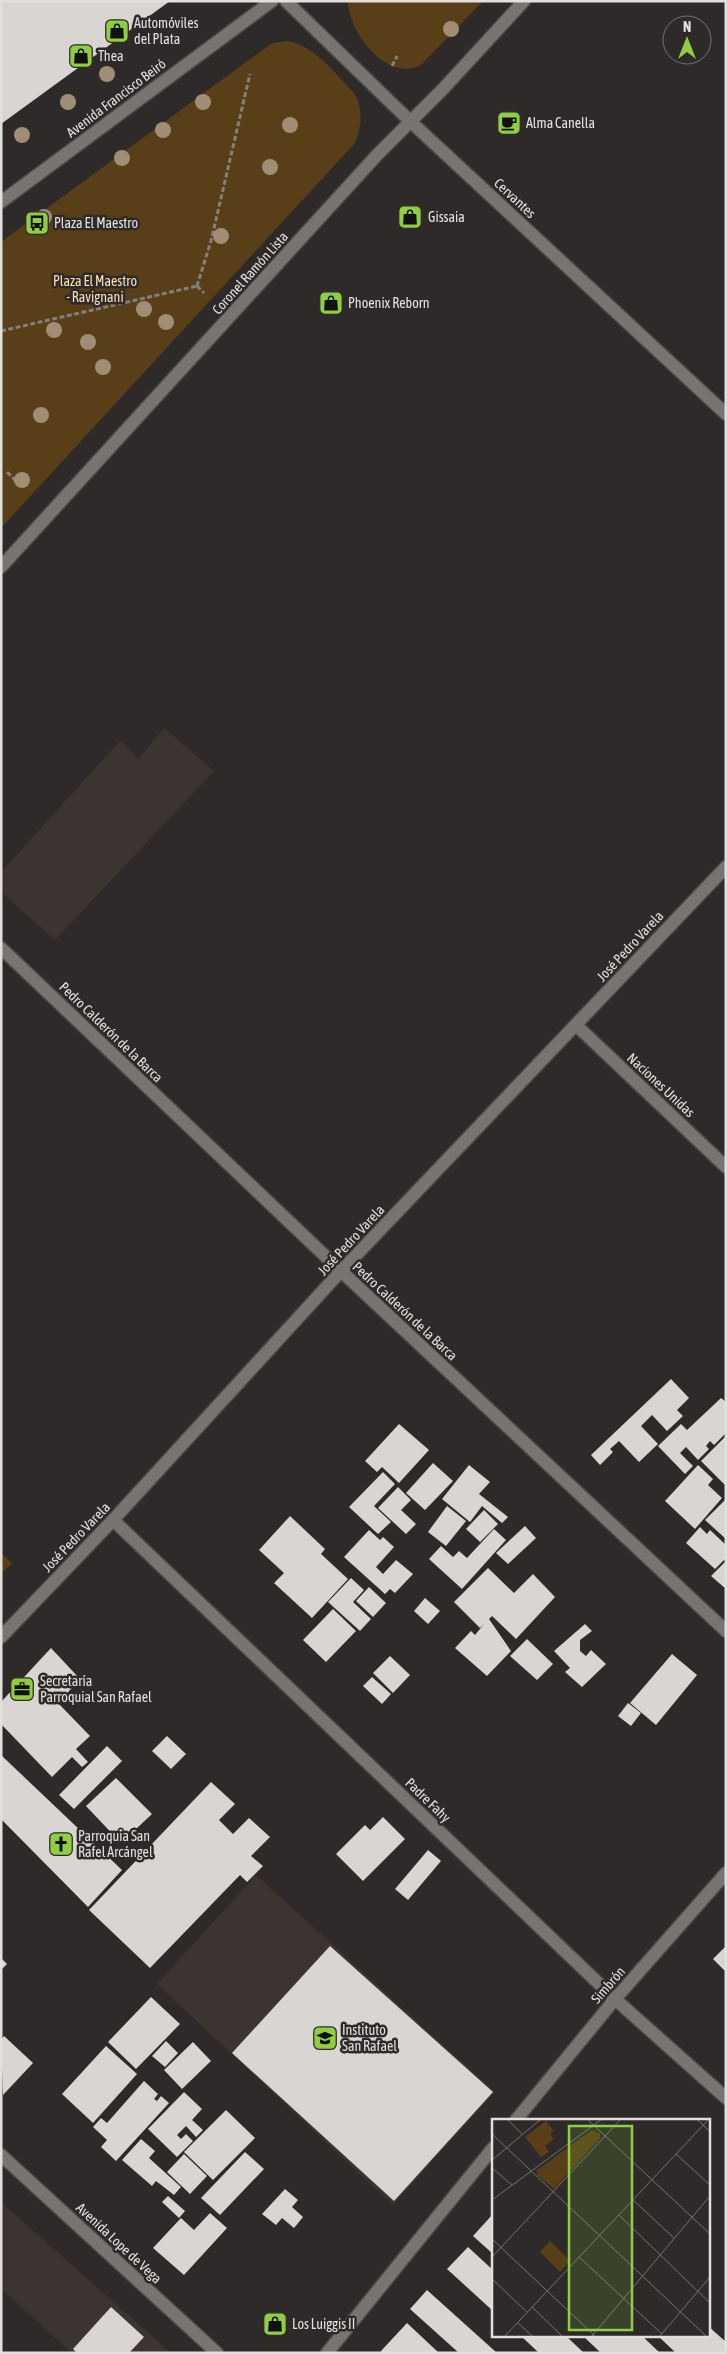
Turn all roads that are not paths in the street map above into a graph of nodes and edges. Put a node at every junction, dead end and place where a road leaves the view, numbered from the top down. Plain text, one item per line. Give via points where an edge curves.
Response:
1 (272, 1) edge
2 (286, 1) edge
3 (524, 1) edge
4 (411, 122) junction
5 (1, 202) edge
6 (726, 414) edge
7 (1, 566) edge
8 (726, 867) edge
9 (1, 948) edge
10 (576, 1025) junction
11 (726, 1167) edge
12 (341, 1271) junction
13 (113, 1520) junction
14 (726, 1631) edge
15 (1, 1637) edge
16 (726, 1873) edge
17 (615, 1999) junction
18 (726, 2098) edge
19 (517, 2119) edge
20 (492, 2149) edge
21 (1, 2155) edge
22 (217, 2353) edge
23 (327, 2353) edge

1 - 5 street, Avenida Francisco Beiró
2 - 4 street, Cervantes
3 - 4 street, Coronel Ramón Lista
4 - 6 street, Cervantes
4 - 7 street, Coronel Ramón Lista
8 - 10 street, José Pedro Varela
9 - 12 street, Pedro Calderón de la Barca
10 - 11 street, Naciones Unidas
10 - 12 street, José Pedro Varela
12 - 13 street, José Pedro Varela
12 - 14 street, Pedro Calderón de la Barca
13 - 15 street, José Pedro Varela
13 - 17 street, Padre Fahy
16 - 17 street, Simbrón
17 - 18 street, Padre Fahy
17 - 19 street, Simbrón
20 - 23 street
21 - 22 street, Avenida Lope de Vega

